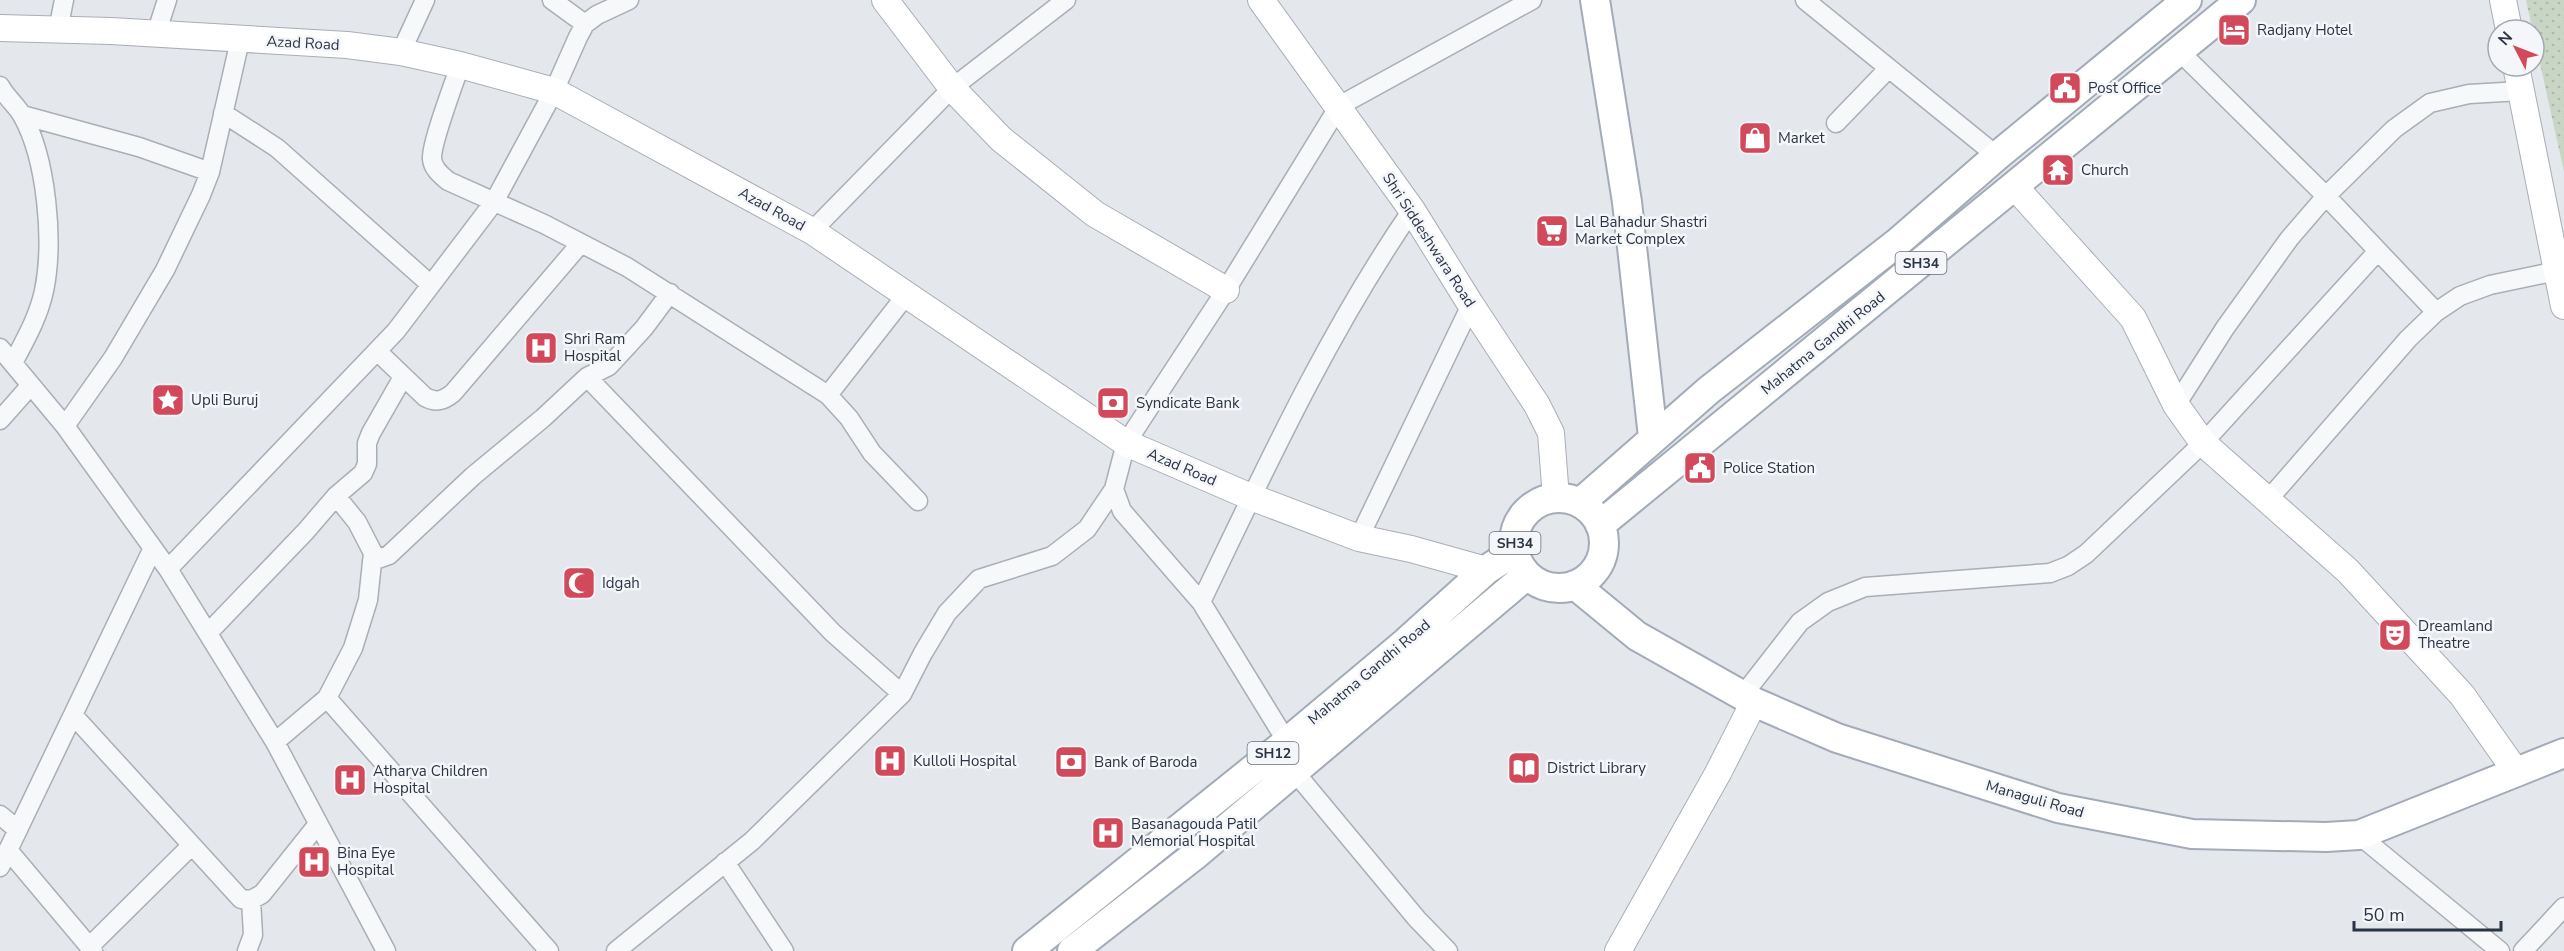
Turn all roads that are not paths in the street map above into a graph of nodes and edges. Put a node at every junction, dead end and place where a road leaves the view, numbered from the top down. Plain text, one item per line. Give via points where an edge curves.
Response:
1 (64, 0) edge
2 (167, 0) edge
3 (425, 0) edge
4 (552, 0) edge
5 (629, 0) edge
6 (885, 0) edge
7 (1066, 0) edge
8 (1532, 0) edge
9 (1595, 0) edge
10 (1805, 0) edge
11 (2187, 0) edge
12 (2241, 0) edge
13 (2502, 0) edge
14 (1271, 3) edge
15 (2506, 18) edge
16 (585, 24) junction
17 (0, 28) edge
18 (58, 30) junction
19 (156, 34) junction
20 (240, 40) junction
21 (2179, 51) junction
22 (401, 52) junction
23 (460, 65) junction
24 (1888, 69) junction
25 (2518, 78) edge
26 (0, 86) edge
27 (952, 87) junction
28 (554, 91) junction
29 (2521, 91) junction
30 (1339, 106) junction
31 (223, 113) junction
32 (22, 115) junction
33 (1836, 123) dead end
34 (1997, 156) junction
35 (210, 172) junction
36 (2014, 186) junction
37 (2326, 196) junction
38 (494, 202) junction
39 (1413, 210) junction
40 (812, 231) junction
41 (581, 243) junction
42 (2377, 252) junction
43 (2557, 271) junction
44 (431, 285) junction
45 (1226, 290) junction
46 (670, 293) junction
47 (907, 294) junction
48 (1471, 305) junction
49 (2564, 306) edge
50 (2436, 312) junction
51 (0, 348) edge
52 (377, 351) junction
53 (13, 363) junction
54 (403, 377) junction
55 (587, 377) junction
56 (31, 385) junction
57 (828, 395) junction
58 (2176, 405) junction
59 (0, 420) edge
60 (65, 426) junction
61 (1653, 437) junction
62 (1126, 443) junction
63 (2203, 443) junction
64 (1114, 489) junction
65 (336, 496) junction
66 (1251, 497) junction
67 (918, 501) dead end
68 (1568, 501) junction
69 (2268, 501) junction
70 (1600, 525) junction
71 (1359, 538) junction
72 (152, 550) junction
73 (372, 561) junction
74 (1521, 563) junction
75 (168, 569) junction
76 (1486, 570) junction
77 (1575, 585) junction
78 (1201, 602) junction
79 (208, 633) junction
80 (902, 694) junction
81 (327, 698) junction
82 (1748, 698) junction
83 (73, 715) junction
84 (274, 742) junction
85 (1287, 742) junction
86 (2564, 753) edge
87 (1294, 771) junction
88 (2517, 774) junction
89 (0, 815) edge
90 (318, 824) junction
91 (18, 830) junction
92 (2359, 835) junction
93 (191, 846) junction
94 (8, 850) junction
95 (725, 862) junction
96 (0, 867) edge
97 (251, 900) junction
98 (2564, 907) edge
99 (91, 949) edge
100 (247, 951) edge
101 (387, 951) edge
102 (549, 951) edge
103 (616, 951) edge
104 (784, 951) edge
105 (1027, 951) edge
106 (1072, 951) edge
107 (1448, 951) edge
108 (1618, 951) edge
109 (2500, 951) edge
110 (2523, 951) edge

1 - 18 street
2 - 19 street
3 - 22 street
4 - 16 street
5 - 16 street
6 - 27 street
7 - 27 street
8 - 30 street
9 - 61 main road via 1627,202
10 - 24 street
11 - 34 main road, SH34
12 - 21 main road, Mahatma Gandhi Road / SH34
13 - 15 street
14 - 30 street, Shri Siddeshwara Road
16 - 28 street
17 - 18 street, Azad Road
18 - 19 street, Azad Road
19 - 20 street, Azad Road
20 - 22 street, Azad Road via 348,45
20 - 31 street
21 - 36 main road, Mahatma Gandhi Road / SH34
21 - 37 street
22 - 23 street, Azad Road
23 - 28 street, Azad Road
23 - 38 street via 432,159 437,172 448,181
24 - 33 street
24 - 34 street
25 - 29 street
26 - 32 street
27 - 40 street
27 - 45 street via 1001,139 1095,214
28 - 38 street
28 - 40 street, Azad Road
29 - 37 street via 2469,94 2430,103 2394,129
29 - 43 street
30 - 39 street, Shri Siddeshwara Road
30 - 45 street
31 - 35 street
31 - 44 street via 278,148
32 - 35 street via 139,147
32 - 53 street via 44,180 46,255 44,290 35,321
34 - 61 main road, SH34 via 1898,242
35 - 60 street via 165,270 113,358
36 - 58 street via 2133,318
36 - 70 main road, Mahatma Gandhi Road / SH34
37 - 42 street
37 - 58 street via 2289,238
38 - 41 street
38 - 44 street
39 - 48 street, Shri Siddeshwara Road
39 - 66 street via 1380,257
40 - 47 street, Azad Road
41 - 46 street
41 - 54 street via 444,400 425,397
42 - 50 street
42 - 63 street
43 - 49 street
43 - 50 street via 2490,285 2460,296
44 - 52 street
45 - 62 street
46 - 55 street via 609,366
46 - 57 street
47 - 57 street
47 - 62 street, Azad Road
48 - 68 street, Shri Siddeshwara Road via 1551,433
48 - 71 street
50 - 69 street
51 - 53 street
52 - 54 street
52 - 75 street
53 - 56 street
54 - 65 street via 371,433 363,473
55 - 73 street via 472,476 389,555
55 - 80 street via 832,633
56 - 59 street
56 - 60 street
57 - 67 street via 872,453
58 - 63 street
60 - 72 street
61 - 68 main road, SH34
62 - 64 street
62 - 66 street, Azad Road
63 - 69 street
63 - 82 street via 2086,554 2068,566 2050,573 1865,587 1828,602 1800,622
64 - 78 street via 1122,512
64 - 80 street via 1087,529 1052,556 980,579 947,613
65 - 73 street via 357,522 373,553
65 - 79 street
66 - 71 street, Azad Road
66 - 78 street
68 - 70 main road via 1590,510
68 - 74 main road, SH34 via 1544,501 1524,515 1516,532
69 - 88 street via 2348,571 2462,695
70 - 77 main road via 1604,543 1600,561 1590,576
71 - 76 street, Azad Road
72 - 75 street
72 - 83 street
73 - 81 street via 368,600 353,648
74 - 76 main road, Mahatma Gandhi Road / SH12
74 - 77 main road, SH34 via 1541,585
74 - 87 main road, Mahatma Gandhi Road / SH12
75 - 79 street
76 - 85 main road, Mahatma Gandhi Road / SH12
77 - 82 main road, Managuli Road via 1637,636
78 - 85 street
79 - 84 street
80 - 95 street via 752,841
81 - 84 street
81 - 102 street
82 - 92 main road, Managuli Road via 1837,738 2058,808 2192,834
82 - 108 street via 1718,773
83 - 91 street
83 - 93 street
84 - 90 street
85 - 105 main road, Mahatma Gandhi Road / SH12
86 - 88 main road, Managuli Road
87 - 106 main road, Mahatma Gandhi Road / SH12 via 1194,856
87 - 107 street via 1417,920
88 - 92 main road, Managuli Road
89 - 91 street
90 - 97 street via 262,894
90 - 101 street
91 - 94 street
92 - 109 street
93 - 97 street via 241,899
93 - 99 street
94 - 96 street
94 - 99 street
95 - 103 street
95 - 104 street
97 - 100 street via 253,935
98 - 110 street

